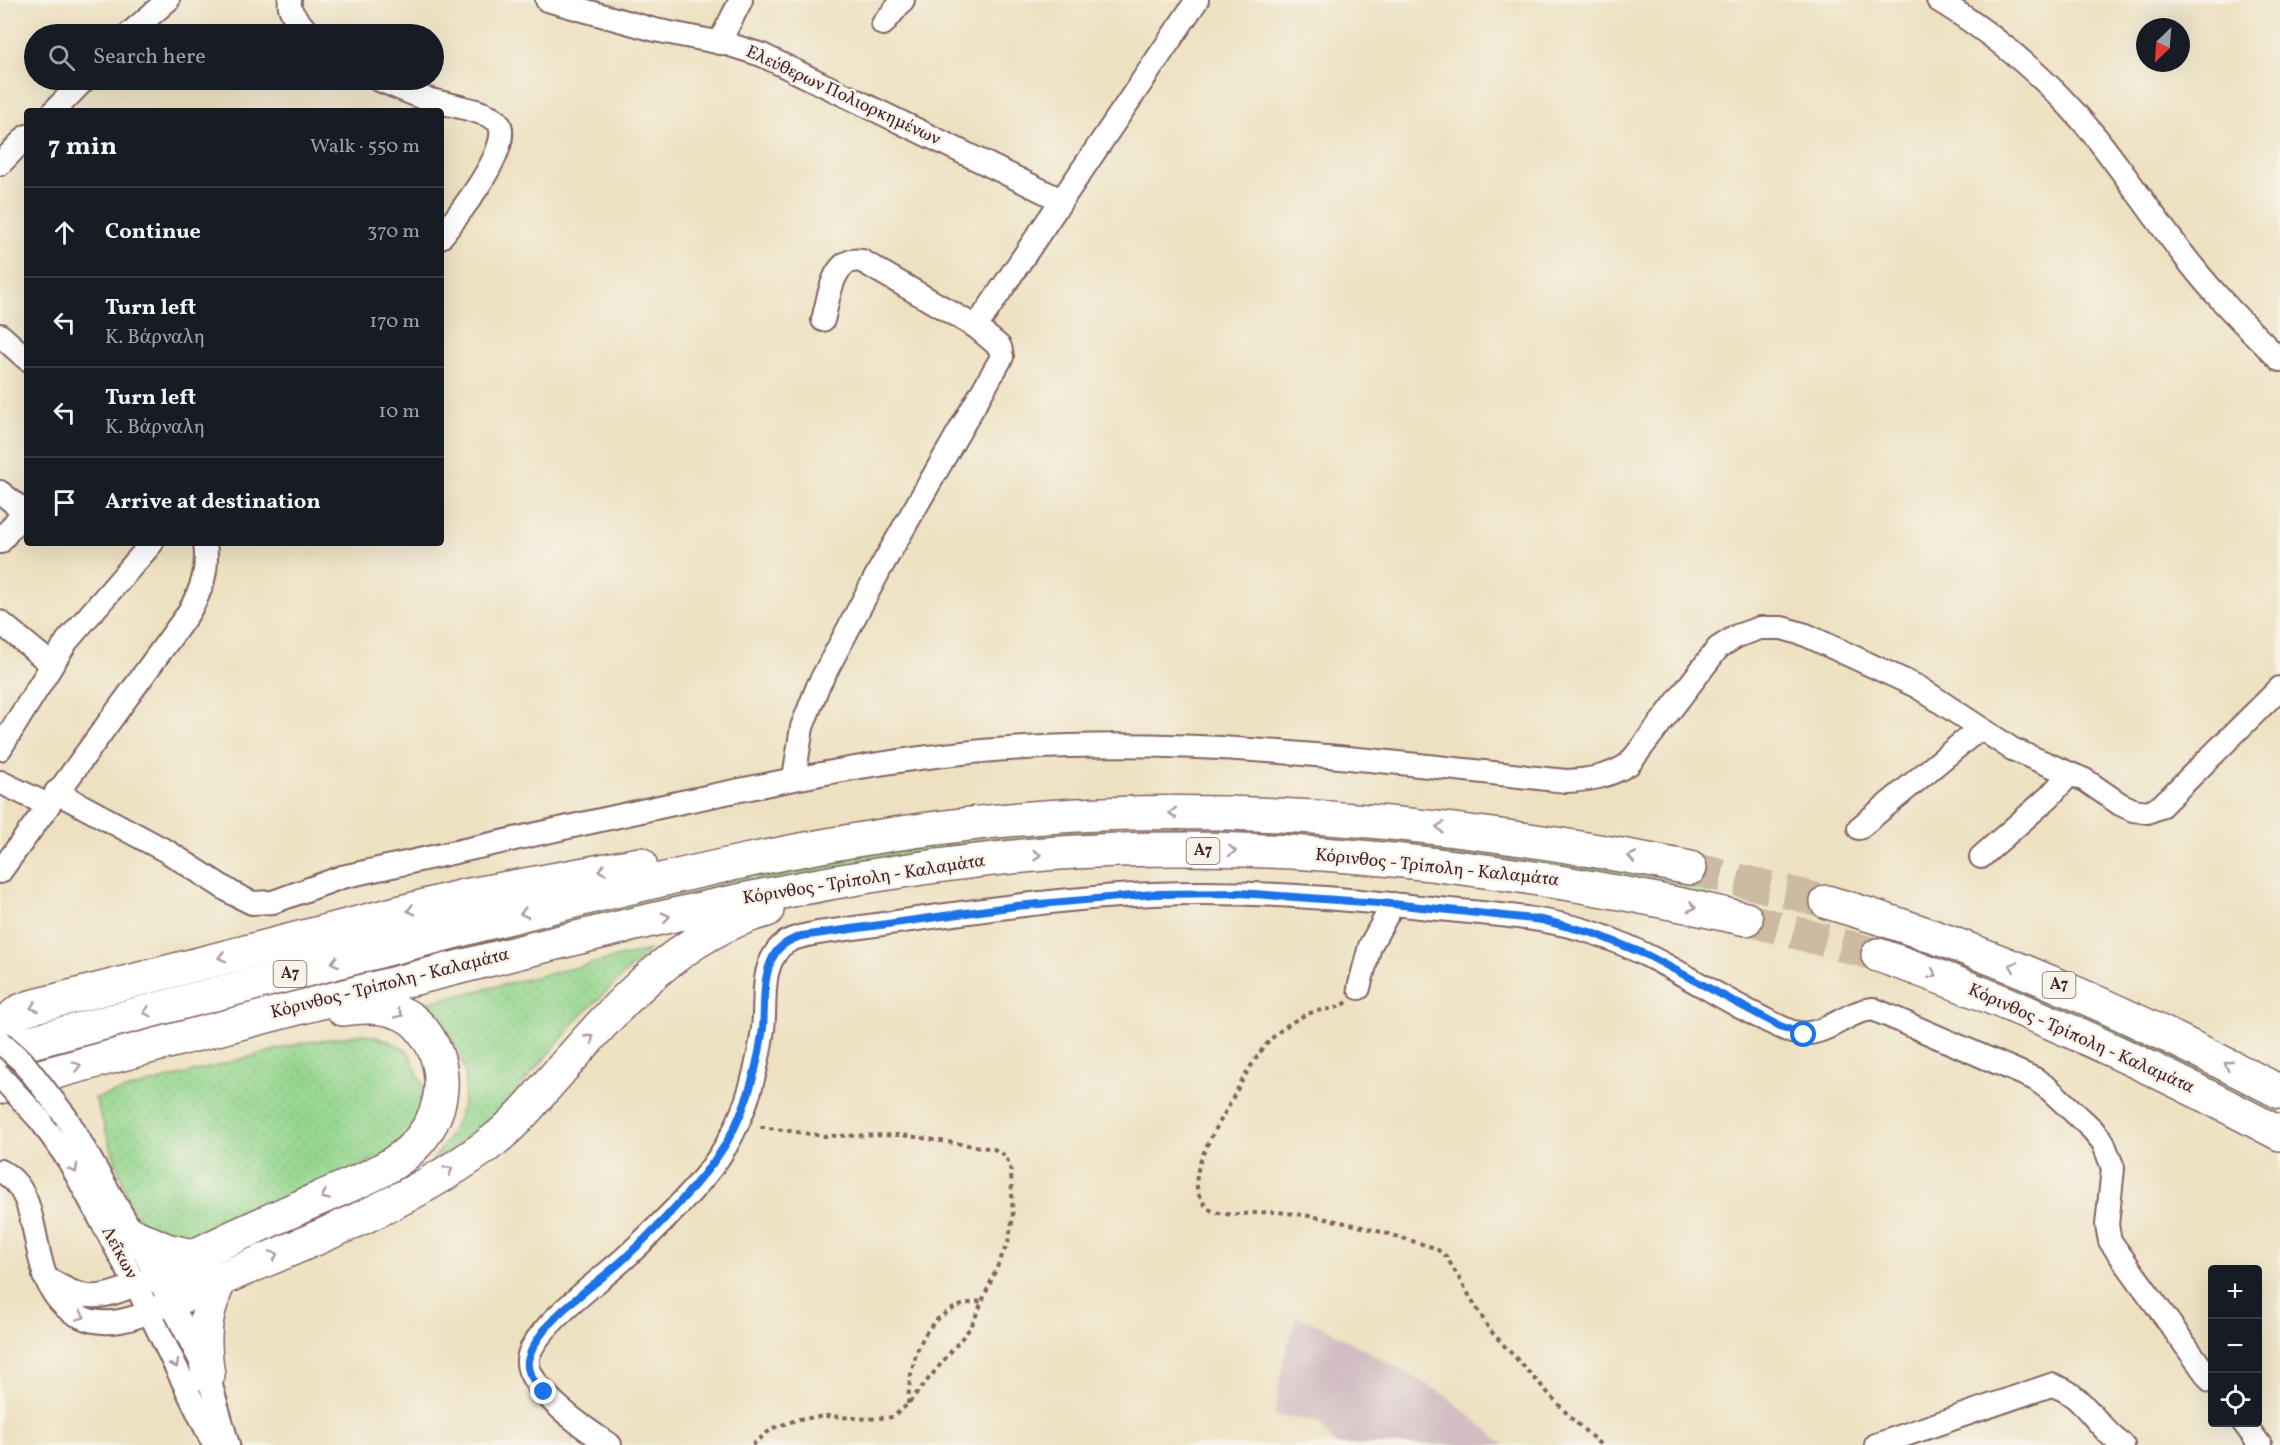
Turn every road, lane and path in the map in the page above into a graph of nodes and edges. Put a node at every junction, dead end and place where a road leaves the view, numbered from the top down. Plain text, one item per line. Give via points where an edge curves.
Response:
1 (168, 0) edge
2 (290, 0) edge
3 (548, 0) edge
4 (741, 0) edge
5 (903, 0) edge
6 (1197, 0) edge
7 (1938, 0) edge
8 (148, 9) edge
9 (137, 24) edge
10 (301, 24) edge
11 (884, 24) dead end
12 (719, 43) junction
13 (74, 90) edge
14 (405, 90) edge
15 (57, 108) edge
16 (24, 139) edge
17 (0, 164) edge
18 (1061, 200) junction
19 (444, 233) edge
20 (824, 320) dead end
21 (976, 327) junction
22 (0, 335) edge
23 (24, 356) edge
24 (2280, 360) edge
25 (0, 492) edge
26 (24, 508) edge
27 (24, 510) edge
28 (0, 542) edge
29 (149, 546) edge
30 (205, 546) edge
31 (0, 622) edge
32 (51, 664) junction
33 (2280, 688) edge
34 (1980, 728) junction
35 (0, 749) edge
36 (2069, 775) junction
37 (794, 778) junction
38 (0, 782) edge
39 (52, 798) junction
40 (972, 824) junction
41 (1859, 828) dead end
42 (1981, 857) dead end
43 (979, 861) junction
44 (1690, 868) tunnel mouth
45 (0, 872) edge
46 (1827, 902) tunnel mouth
47 (1393, 904) junction
48 (1746, 919) tunnel mouth
49 (1878, 955) tunnel mouth
50 (1359, 988) joint
51 (0, 1027) edge
52 (214, 1029) junction
53 (0, 1042) edge
54 (0, 1050) edge
55 (0, 1076) edge
56 (0, 1087) edge
57 (2280, 1092) edge
58 (737, 1124) junction
59 (2280, 1134) edge
60 (0, 1171) edge
61 (133, 1235) junction
62 (193, 1256) junction
63 (43, 1275) junction
64 (220, 1279) junction
65 (153, 1294) junction
66 (983, 1301) junction
67 (208, 1375) junction
68 (2208, 1376) edge
69 (908, 1404) junction
70 (2247, 1427) edge
71 (2280, 1442) edge
72 (214, 1445) edge
73 (228, 1445) edge
74 (610, 1445) edge
75 (752, 1445) edge
76 (1601, 1445) edge
77 (1876, 1445) edge
78 (2123, 1445) edge
79 (2260, 1445) edge
80 (2267, 1445) edge

1 - 8 street
2 - 10 street via 288,5
3 - 12 street, Ελεύθερων Πολιορκημένων via 655,30
4 - 12 street
5 - 11 street
6 - 18 street
7 - 24 street via 1992,36 2062,99 2096,137 2221,302
8 - 9 street
12 - 18 street, Ελεύθερων Πολιορκημένων via 790,67
13 - 15 street
14 - 19 street via 483,114 500,125 501,138 488,168
16 - 17 street
18 - 21 street
20 - 21 street via 838,270 857,260
21 - 37 street via 1000,347 1002,357 818,686 802,727
22 - 23 street
25 - 26 street
27 - 28 street
29 - 32 street
30 - 39 street via 205,576 196,601
31 - 32 street
32 - 35 street
33 - 36 street via 2160,807 2147,812 2133,810 2085,780
34 - 36 street
34 - 37 street via 1918,687 1833,646 1782,628 1760,628 1718,648 1629,764 1610,776 1588,780 1566,781 1292,752 1123,745 942,755
34 - 41 street
36 - 42 street
37 - 39 street via 342,877 273,902 258,903 241,898 168,852
38 - 39 street
39 - 45 street
44 -> 40 highway, Κόρινθος - Τρίπολη - Καλαμάτα / Α7 via 1499,834 1315,817 1170,813
40 -> 51 highway via 912,824 750,845 464,896 50,1002 20,1011
40 -> 54 highway, Κόρινθος - Τρίπολη - Καλαμάτα / Α7 via 814,847 699,870
43 -> 48 highway, Κόρινθος - Τρίπολη - Καλαμάτα / Α7 via 1179,850 1372,858 1568,882
52 -> 43 highway, Κόρινθος - Τρίπολη - Καλαμάτα / Α7 via 719,904 821,884
64 -> 43 highway via 393,1203 495,1139 649,978 702,937 763,911
57 -> 46 highway, Κόρινθος - Τρίπολη - Καλαμάτα / Α7 via 2031,973 1940,937
47 - 50 street via 1370,946
47 - 58 street via 1240,893 1109,897 801,936 788,941 774,955 767,976 756,1059
47 - 68 street via 1566,925 1647,955 1792,1032 1816,1034 1848,1016 1873,1010 2035,1079 2103,1142 2113,1168 2107,1225 2110,1241
49 -> 59 highway, Κόρινθος - Τρίπολη - Καλαμάτα / Α7 via 2080,1035
50 - 76 path via 1345,1004 1313,1012 1280,1031 1256,1060 1203,1151 1197,1171 1203,1201 1210,1210 1226,1215 1274,1212 1319,1217 1435,1248 1446,1256 1490,1329
56 -> 52 highway, Κόρινθος - Τρίπολη - Καλαμάτα / Α7
52 -> 62 highway via 359,1007 389,1009 417,1023 436,1050 442,1089 430,1126 398,1158 378,1171
53 - 61 street, Λεΐκων, bridge via 23,1062 66,1117
55 -> 65 street, Λεΐκων, bridge via 41,1121
58 - 66 path via 824,1136 902,1136 994,1149 1006,1156 1011,1171 1013,1218 1008,1242
58 - 74 street via 719,1158 626,1257 537,1339 528,1360 531,1379
60 - 63 street via 16,1182 24,1195
61 - 62 highway via 166,1250
61 - 65 street, Λεΐκων
62 - 65 highway
63 - 65 street via 86,1297
63 -> 65 street via 55,1298 81,1318 113,1322
64 - 65 highway
64 - 67 highway via 204,1324
65 - 67 street
65 -> 72 street, Λεΐκων
66 - 69 path via 971,1327
66 - 69 path via 966,1302 947,1311 928,1329 909,1374
67 - 73 street
69 - 75 path via 893,1417 799,1419 773,1428
70 - 79 street
71 - 80 street
77 - 78 street via 2051,1385 2078,1399 2099,1426

